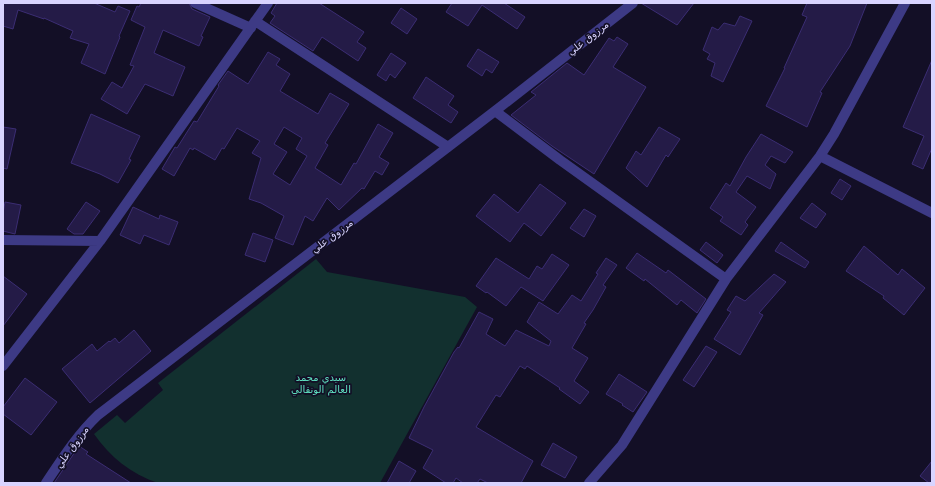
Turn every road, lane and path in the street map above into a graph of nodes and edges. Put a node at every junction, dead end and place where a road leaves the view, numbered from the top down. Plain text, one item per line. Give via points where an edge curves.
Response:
1 (195, 3) edge
2 (268, 3) edge
3 (633, 3) edge
4 (905, 3) edge
5 (253, 24) junction
6 (495, 111) junction
7 (448, 147) junction
8 (820, 156) junction
9 (932, 213) edge
10 (3, 240) edge
11 (100, 241) junction
12 (726, 280) junction
13 (3, 366) edge
14 (46, 483) edge
15 (589, 483) edge

1 - 5 street
2 - 5 street
3 - 6 street, مرزوق علي
4 - 8 street
5 - 7 street
5 - 11 street
6 - 7 street, مرزوق علي
6 - 12 street
7 - 14 street, مرزوق علي via 98,415 82,431
8 - 9 street
8 - 12 street
10 - 11 street
11 - 13 street
12 - 15 street via 622,445

